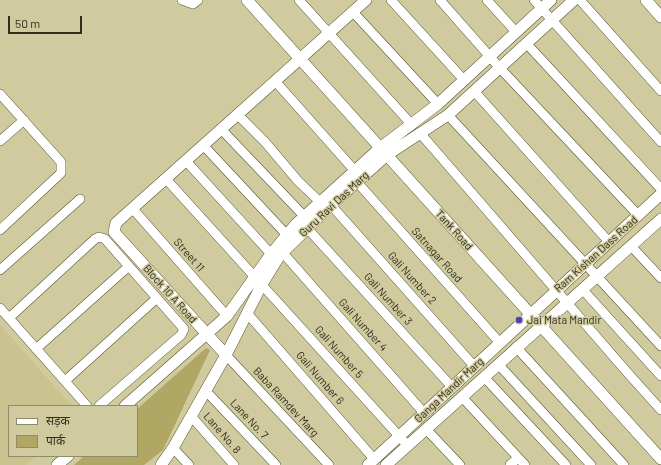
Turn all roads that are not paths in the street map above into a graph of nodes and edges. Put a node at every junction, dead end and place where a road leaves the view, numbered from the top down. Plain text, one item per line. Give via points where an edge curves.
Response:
1 (182, 0) edge
2 (198, 0) edge
3 (247, 0) edge
4 (299, 0) edge
5 (366, 0) edge
6 (391, 0) edge
7 (440, 0) edge
8 (487, 0) edge
9 (534, 0) edge
10 (551, 0) edge
11 (574, 0) edge
12 (580, 0) edge
13 (646, 0) edge
14 (542, 8) junction
15 (353, 12) junction
16 (661, 17) edge
17 (552, 20) junction
18 (329, 32) junction
19 (516, 32) junction
20 (526, 43) junction
21 (489, 56) junction
22 (300, 59) junction
23 (499, 67) junction
24 (464, 80) junction
25 (275, 81) junction
26 (474, 91) junction
27 (661, 91) edge
28 (0, 94) edge
29 (438, 104) junction
30 (237, 114) junction
31 (448, 115) junction
32 (24, 120) junction
33 (221, 129) junction
34 (416, 129) junction
35 (0, 141) edge
36 (661, 142) edge
37 (203, 145) junction
38 (384, 152) junction
39 (186, 161) junction
40 (355, 171) junction
41 (166, 179) junction
42 (357, 182) junction
43 (661, 189) edge
44 (661, 194) edge
45 (80, 199) dead end
46 (320, 202) junction
47 (331, 205) junction
48 (133, 209) junction
49 (638, 215) junction
50 (304, 216) junction
51 (661, 219) edge
52 (307, 228) junction
53 (0, 230) edge
54 (286, 234) junction
55 (609, 242) junction
56 (631, 246) junction
57 (283, 253) junction
58 (271, 254) junction
59 (585, 264) junction
60 (129, 266) junction
61 (0, 270) edge
62 (598, 277) junction
63 (661, 278) edge
64 (258, 281) junction
65 (556, 290) junction
66 (583, 290) junction
67 (157, 298) junction
68 (568, 303) junction
69 (0, 308) edge
70 (247, 313) junction
71 (530, 314) junction
72 (227, 316) junction
73 (9, 318) junction
74 (540, 326) junction
75 (206, 335) junction
76 (500, 343) junction
77 (661, 346) edge
78 (516, 347) junction
79 (36, 349) junction
80 (226, 355) junction
81 (498, 364) junction
82 (474, 366) junction
83 (661, 376) edge
84 (484, 377) junction
85 (65, 381) junction
86 (452, 387) junction
87 (205, 390) junction
88 (462, 397) junction
89 (86, 405) edge
90 (100, 405) edge
91 (126, 405) edge
92 (661, 410) edge
93 (424, 412) junction
94 (191, 416) junction
95 (426, 429) junction
96 (399, 436) junction
97 (408, 446) junction
98 (173, 448) junction
99 (67, 457) edge
100 (518, 458) junction
101 (661, 459) edge
102 (371, 462) edge
103 (389, 464) edge
104 (57, 465) edge
105 (161, 465) edge
106 (189, 465) edge
107 (234, 465) edge
108 (276, 465) edge
109 (329, 465) edge
110 (460, 465) edge
111 (510, 465) edge
112 (525, 465) edge
113 (566, 465) edge
114 (591, 465) edge
115 (624, 465) edge

1 - 2 street via 193,4
3 - 22 street, Tank Road
4 - 18 street
5 - 15 street
6 - 24 street
7 - 21 street
8 - 19 street
9 - 14 street
10 - 14 street, Guru Ravi Das Marg
11 - 17 street, Guru Ravi Das Marg
12 - 27 street
13 - 16 street
14 - 17 street
14 - 19 street, Guru Ravi Das Marg
15 - 18 street
15 - 29 street
17 - 20 street, Guru Ravi Das Marg
17 - 36 street
18 - 22 street
18 - 34 street
19 - 21 street, Guru Ravi Das Marg
20 - 23 street, Guru Ravi Das Marg
20 - 43 street
21 - 23 street
21 - 24 street, Guru Ravi Das Marg
22 - 25 street
22 - 38 street, Tank Road
23 - 26 street, Guru Ravi Das Marg
23 - 49 street
24 - 29 street, Guru Ravi Das Marg
25 - 30 street
25 - 40 street
26 - 31 street, Guru Ravi Das Marg
26 - 55 street
28 - 32 street
29 - 34 street, Guru Ravi Das Marg
30 - 33 street
30 - 46 street
31 - 34 street, Guru Ravi Das Marg
31 - 59 street
32 - 35 street
32 - 53 street via 61,162 62,171
33 - 37 street
33 - 50 street
34 - 38 street, Guru Ravi Das Marg
34 - 65 street
37 - 39 street
37 - 54 street
38 - 40 street, Guru Ravi Das Marg
38 - 42 street, Guru Ravi Das Marg
38 - 71 street, Tank Road
39 - 41 street
39 - 58 street
40 - 46 street, Guru Ravi Das Marg
41 - 48 street
41 - 64 street, Gali Number 5
42 - 47 street, Guru Ravi Das Marg
42 - 76 street, Satnagar Road
44 - 49 street, Ram Kishan Dass Road
45 - 61 street
46 - 50 street, Guru Ravi Das Marg
47 - 52 street, Guru Ravi Das Marg
47 - 82 street, Gali Number 2
48 - 72 street, Street 11
48 - 75 street, Block 10 A Road via 116,223 114,232
49 - 55 street, Ram Kishan Dass Road
50 - 54 street, Guru Ravi Das Marg
51 - 56 street, Ram Kishan Dass Road
52 - 57 street, Guru Ravi Das Marg
52 - 86 street, Gali Number 3
54 - 58 street, Guru Ravi Das Marg
55 - 59 street, Ram Kishan Dass Road
56 - 62 street, Ram Kishan Dass Road
56 - 63 street
57 - 64 street, Guru Ravi Das Marg
57 - 93 street, Gali Number 4
58 - 64 street, Guru Ravi Das Marg
59 - 62 street
59 - 65 street, Ram Kishan Dass Road
60 - 67 street
60 - 73 street via 104,239 99,237
60 - 79 street
62 - 66 street, Ram Kishan Dass Road
62 - 77 street
64 - 70 street, Guru Ravi Das Marg
64 - 72 street, Guru Ravi Das Marg
64 - 96 street, Gali Number 5
65 - 68 street
65 - 71 street, Ram Kishan Dass Road
66 - 68 street, Ram Kishan Dass Road
66 - 83 street
67 - 85 street
67 - 90 street via 182,327 183,333
68 - 74 street, Ram Kishan Dass Road
68 - 92 street
69 - 73 street
70 - 80 street, Guru Ravi Das Marg
70 - 102 street, Gali Number 6
71 - 74 street, Tank Road
71 - 76 street, Ganga Mandir Marg
72 - 75 street, Guru Ravi Das Marg
73 - 79 street
74 - 78 street, Ganga Mandir Marg
74 - 101 street, Tank Road
75 - 80 street, Block 10 A Road
75 - 91 street, Guru Ravi Das Marg
76 - 82 street, Ganga Mandir Marg
78 - 81 street, Ganga Mandir Marg
78 - 115 street
79 - 85 street
80 - 87 street, Guru Ravi Das Marg
80 - 109 street, Baba Ramdev Marg
81 - 84 street, Ganga Mandir Marg
81 - 114 street
82 - 86 street, Ganga Mandir Marg
84 - 88 street, Ganga Mandir Marg
84 - 113 street
85 - 89 street
86 - 93 street, Ganga Mandir Marg
87 - 94 street, Guru Ravi Das Marg
87 - 108 street, Lane No. 7
88 - 95 street, Ganga Mandir Marg
88 - 100 street
93 - 96 street, Ganga Mandir Marg
94 - 98 street, Guru Ravi Das Marg
94 - 107 street, Lane No. 8
95 - 97 street, Ganga Mandir Marg
95 - 110 street
96 - 97 street, Gali Number 5
96 - 102 street, Ganga Mandir Marg
97 - 103 street, Ganga Mandir Marg
98 - 105 street, Guru Ravi Das Marg
98 - 106 street
99 - 104 street
100 - 111 street
100 - 112 street

